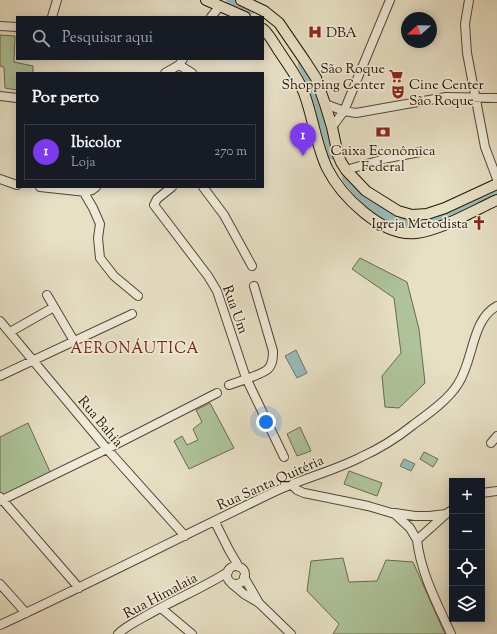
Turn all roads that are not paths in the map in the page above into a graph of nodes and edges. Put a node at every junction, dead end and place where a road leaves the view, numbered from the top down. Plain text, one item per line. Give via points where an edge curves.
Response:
1 (57, 0) edge
2 (206, 0) edge
3 (241, 0) edge
4 (390, 0) edge
5 (469, 0) edge
6 (220, 6) junction
7 (52, 16) edge
8 (212, 16) edge
9 (243, 16) edge
10 (0, 26) edge
11 (16, 27) edge
12 (264, 30) edge
13 (181, 62) edge
14 (166, 72) edge
15 (191, 72) edge
16 (0, 96) edge
17 (16, 98) edge
18 (476, 98) junction
19 (497, 98) edge
20 (325, 104) junction
21 (344, 111) junction
22 (332, 127) junction
23 (420, 152) dead end
24 (346, 170) junction
25 (0, 179) edge
26 (497, 179) edge
27 (497, 184) edge
28 (16, 185) edge
29 (51, 188) edge
30 (171, 188) edge
31 (204, 188) edge
32 (94, 189) edge
33 (83, 191) junction
34 (497, 200) edge
35 (252, 266) dead end
36 (254, 286) dead end
37 (47, 295) dead end
38 (138, 296) dead end
39 (497, 306) edge
40 (54, 308) junction
41 (132, 314) dead end
42 (0, 321) edge
43 (10, 332) junction
44 (74, 341) junction
45 (33, 360) junction
46 (0, 376) edge
47 (246, 378) junction
48 (230, 386) dead end
49 (217, 393) dead end
50 (497, 436) edge
51 (490, 443) dead end
52 (107, 449) junction
53 (284, 457) dead end
54 (291, 484) junction
55 (497, 491) edge
56 (485, 493) edge
57 (1, 499) edge
58 (449, 512) edge
59 (392, 513) junction
60 (215, 522) junction
61 (185, 536) junction
62 (417, 540) junction
63 (232, 574) junction
64 (244, 577) junction
65 (0, 584) edge
66 (79, 588) junction
67 (258, 603) junction
68 (161, 608) junction
69 (26, 613) junction
70 (0, 625) edge
71 (118, 634) edge
72 (192, 634) edge
73 (291, 634) edge
74 (451, 634) edge

1 - 7 street
2 - 6 main road
3 - 20 main road via 264,11 279,22 316,78
4 - 21 street
5 - 18 street via 465,24 467,53
6 - 8 street
6 - 9 main road
10 - 11 street
12 - 34 main road via 297,77 327,168 343,193 360,210 382,225 403,233 418,233 440,226
13 - 14 street
13 - 15 street
16 - 17 street
18 - 19 street
18 - 21 street via 446,97 368,112
18 - 26 street via 485,147
20 - 21 street
20 - 22 main road
21 - 22 street
22 - 24 main road via 338,155
23 - 24 street
24 - 27 main road via 366,191 380,201 412,215 427,214 445,208
25 - 28 street
29 - 33 street
30 - 47 street, Rua Um via 157,199 154,205 208,276 217,292
31 - 35 street via 224,215
32 - 33 street
33 - 38 street via 100,224 100,258 114,276
36 - 47 street via 274,351 271,364 266,370
37 - 40 street
39 - 54 street, Rua Santa Quitéria via 481,321 465,370 451,394 413,426 376,450
40 - 43 street
40 - 44 street
41 - 44 street
42 - 43 street, Rua Bahia
43 - 45 street, Rua Bahia
44 - 45 street
45 - 46 street
45 - 52 street, Rua Bahia
47 - 48 street
47 - 53 street, Rua Um
49 - 52 street
50 - 51 street
52 - 57 street
52 - 61 street, Rua Bahia
54 - 59 street via 296,490 304,493
54 - 60 street, Rua Santa Quitéria
55 - 56 street
57 - 66 street
58 - 59 street via 429,516
58 - 62 street
59 - 62 street via 410,528
60 - 61 street, Rua Santa Quitéria
60 - 63 street via 229,550
61 - 66 street, Rua Santa Quitéria
62 - 74 street via 424,574
63 - 64 street via 241,582
63 - 64 street via 243,570
63 - 67 street via 244,594
63 - 68 street, Rua Himalaia
64 - 67 street
65 - 69 street
66 - 69 street, Rua Santa Quitéria
67 - 73 street
68 - 71 street, Rua Himalaia
68 - 72 street
69 - 70 street, Rua Santa Quitéria

